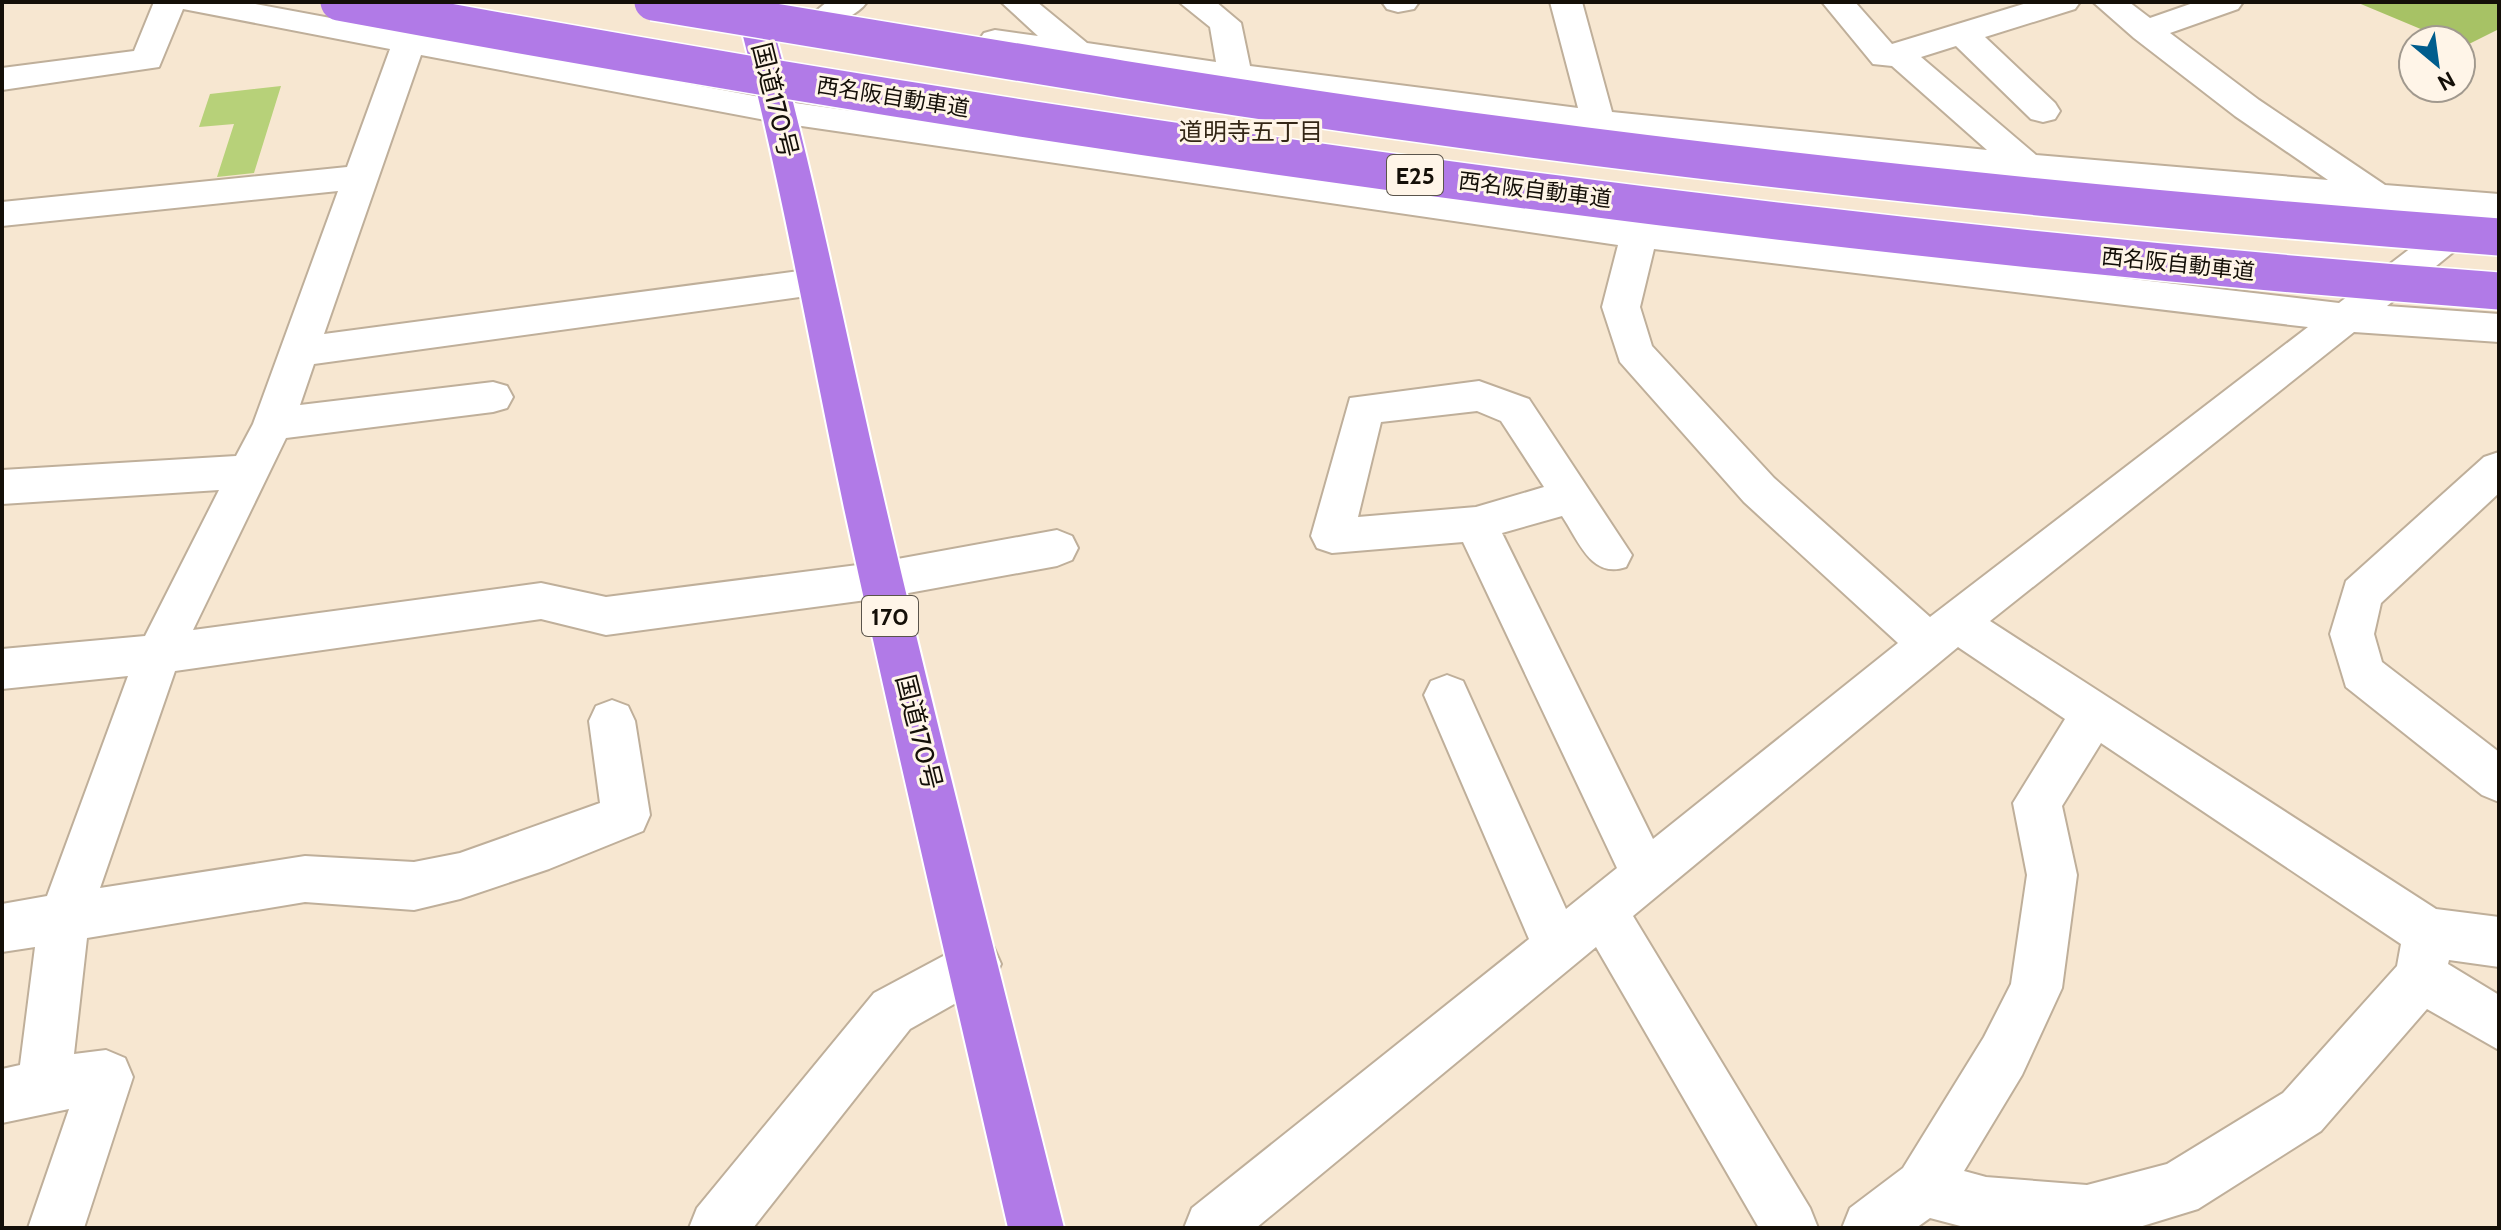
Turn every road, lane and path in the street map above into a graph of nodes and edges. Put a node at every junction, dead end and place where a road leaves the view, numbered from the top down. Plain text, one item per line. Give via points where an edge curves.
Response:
1 (170, 2) edge
2 (193, 2) edge
3 (339, 2) edge
4 (417, 2) edge
5 (653, 2) edge
6 (750, 2) edge
7 (763, 2) edge
8 (1017, 2) edge
9 (1195, 2) edge
10 (1566, 2) edge
11 (1838, 2) edge
12 (2064, 2) edge
13 (2109, 2) edge
14 (2227, 2) edge
15 (839, 8) edge
16 (2145, 31) junction
17 (1962, 33) junction
18 (409, 42) junction
19 (1079, 53) junction
20 (1897, 53) junction
21 (1235, 77) junction
22 (2, 79) edge
23 (2043, 111) dead end
24 (781, 112) junction
25 (1598, 121) junction
26 (2029, 168) junction
27 (362, 177) junction
28 (2380, 199) junction
29 (2497, 211) edge
30 (2, 214) edge
31 (1639, 235) junction
32 (814, 282) junction
33 (2499, 291) edge
34 (2342, 317) junction
35 (2499, 328) edge
36 (299, 352) junction
37 (493, 397) dead end
38 (273, 424) junction
39 (2499, 468) edge
40 (248, 472) junction
41 (2, 487) edge
42 (1572, 496) junction
43 (1476, 524) junction
44 (1057, 548) dead end
45 (1611, 555) dead end
46 (881, 580) junction
47 (1944, 634) junction
48 (159, 654) junction
49 (2, 669) edge
50 (1447, 695) dead end
51 (2094, 713) junction
52 (612, 721) dead end
53 (2499, 780) edge
54 (1646, 876) junction
55 (1603, 912) junction
56 (64, 919) junction
57 (2, 928) edge
58 (2499, 942) edge
59 (1558, 948) junction
60 (2424, 955) junction
61 (975, 964) junction
62 (2499, 1024) edge
63 (23, 1091) edge
64 (1905, 1212) edge
65 (56, 1228) edge
66 (717, 1228) edge
67 (1036, 1228) edge
68 (1212, 1228) edge
69 (1790, 1228) edge

1 - 22 street via 147,60
2 - 18 street
3 - 33 highway, 西名阪自動車道 / E25, bridge via 856,92 1390,172 1961,242
4 - 18 street
5 - 29 highway, 西名阪自動車道 / E25, bridge via 1392,120 1957,192 2259,220
6 - 24 highway, 国道170号 / 170
7 - 15 street
8 - 19 street
9 - 21 street via 1225,23
10 - 25 street
11 - 20 street via 1885,57
12 - 17 street
13 - 16 street
14 - 16 street
15 - 19 street
16 - 28 street
17 - 20 street
17 - 23 street
18 - 24 street
18 - 27 street
19 - 21 street
20 - 26 street
21 - 25 street
24 - 31 street
24 - 32 highway, 国道170号 / 170
25 - 26 street
26 - 28 street
27 - 30 street
27 - 36 street
28 - 29 street
29 - 34 street
31 - 34 street
31 - 47 street via 1621,307 1634,352 1759,490
32 - 36 street
32 - 46 highway, 国道170号 / 170
34 - 35 street
34 - 47 street
36 - 38 street
37 - 38 street
38 - 40 street
39 - 53 street via 2361,594 2352,634 2362,673 2436,718
40 - 41 street
40 - 48 street
42 - 43 street
42 - 43 street via 1515,410 1479,396 1364,409 1332,536
42 - 45 street
43 - 54 street
44 - 46 street
46 - 48 street via 606,616 541,601
46 - 61 highway, 国道170号 / 170
47 - 51 street
47 - 54 street
48 - 49 street
48 - 56 street
50 - 59 street
51 - 60 street
51 - 64 street via 2037,803 2052,875 2036,988 2003,1056
52 - 56 street via 626,815 549,846 414,886 305,879
54 - 55 street
55 - 59 street
55 - 69 street
56 - 57 street
56 - 63 street
58 - 60 street
59 - 68 street
60 - 62 street
60 - 64 street via 2302,1112 2178,1189 2087,1213 1986,1205
61 - 66 street via 892,1011
61 - 67 highway, 国道170号 / 170
63 - 65 street via 106,1077

